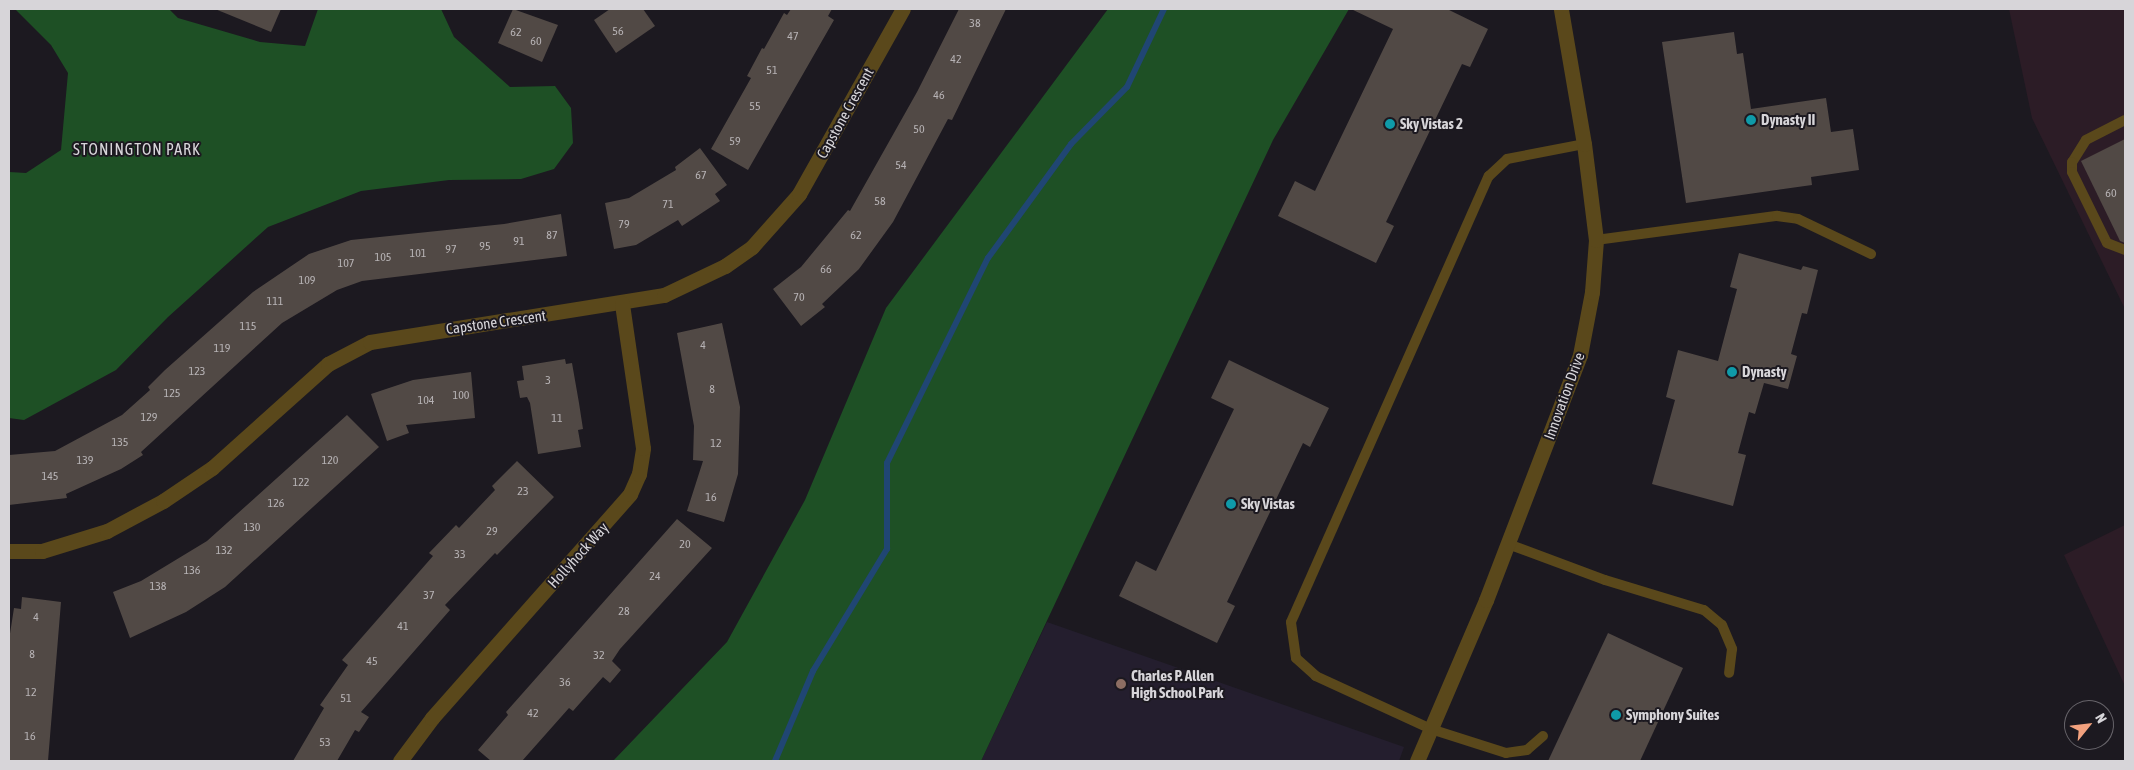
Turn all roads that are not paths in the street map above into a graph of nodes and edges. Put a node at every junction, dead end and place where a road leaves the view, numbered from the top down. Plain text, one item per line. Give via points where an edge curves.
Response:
1 (903, 9) edge
2 (1561, 9) edge
3 (2125, 120) edge
4 (1584, 144) junction
5 (1596, 240) junction
6 (2125, 250) edge
7 (1871, 254) dead end
8 (622, 304) junction
9 (1508, 544) junction
10 (9, 552) edge
11 (1729, 673) dead end
12 (1431, 729) junction
13 (1543, 736) dead end
14 (400, 761) edge
15 (1417, 761) edge

1 - 8 street, Capstone Crescent via 818,162 775,224 752,247 695,282 664,295
2 - 4 street, Innovation Drive
3 - 6 lane via 2086,140 2072,162 2072,172 2107,243
4 - 5 street, Innovation Drive
4 - 12 lane via 1507,159 1489,176 1291,622 1296,658 1316,676
5 - 7 lane via 1778,216 1798,219
5 - 9 street, Innovation Drive via 1592,292 1580,355
8 - 10 street, Capstone Crescent via 370,342 328,364 212,468 163,501 107,531 42,550
8 - 14 street, Hollyhock Way via 642,448 639,474 630,494 432,718
9 - 11 lane via 1605,580 1704,610 1722,625 1732,649
9 - 12 street, Innovation Drive
12 - 13 lane via 1506,753 1527,750
12 - 15 street, Innovation Drive

